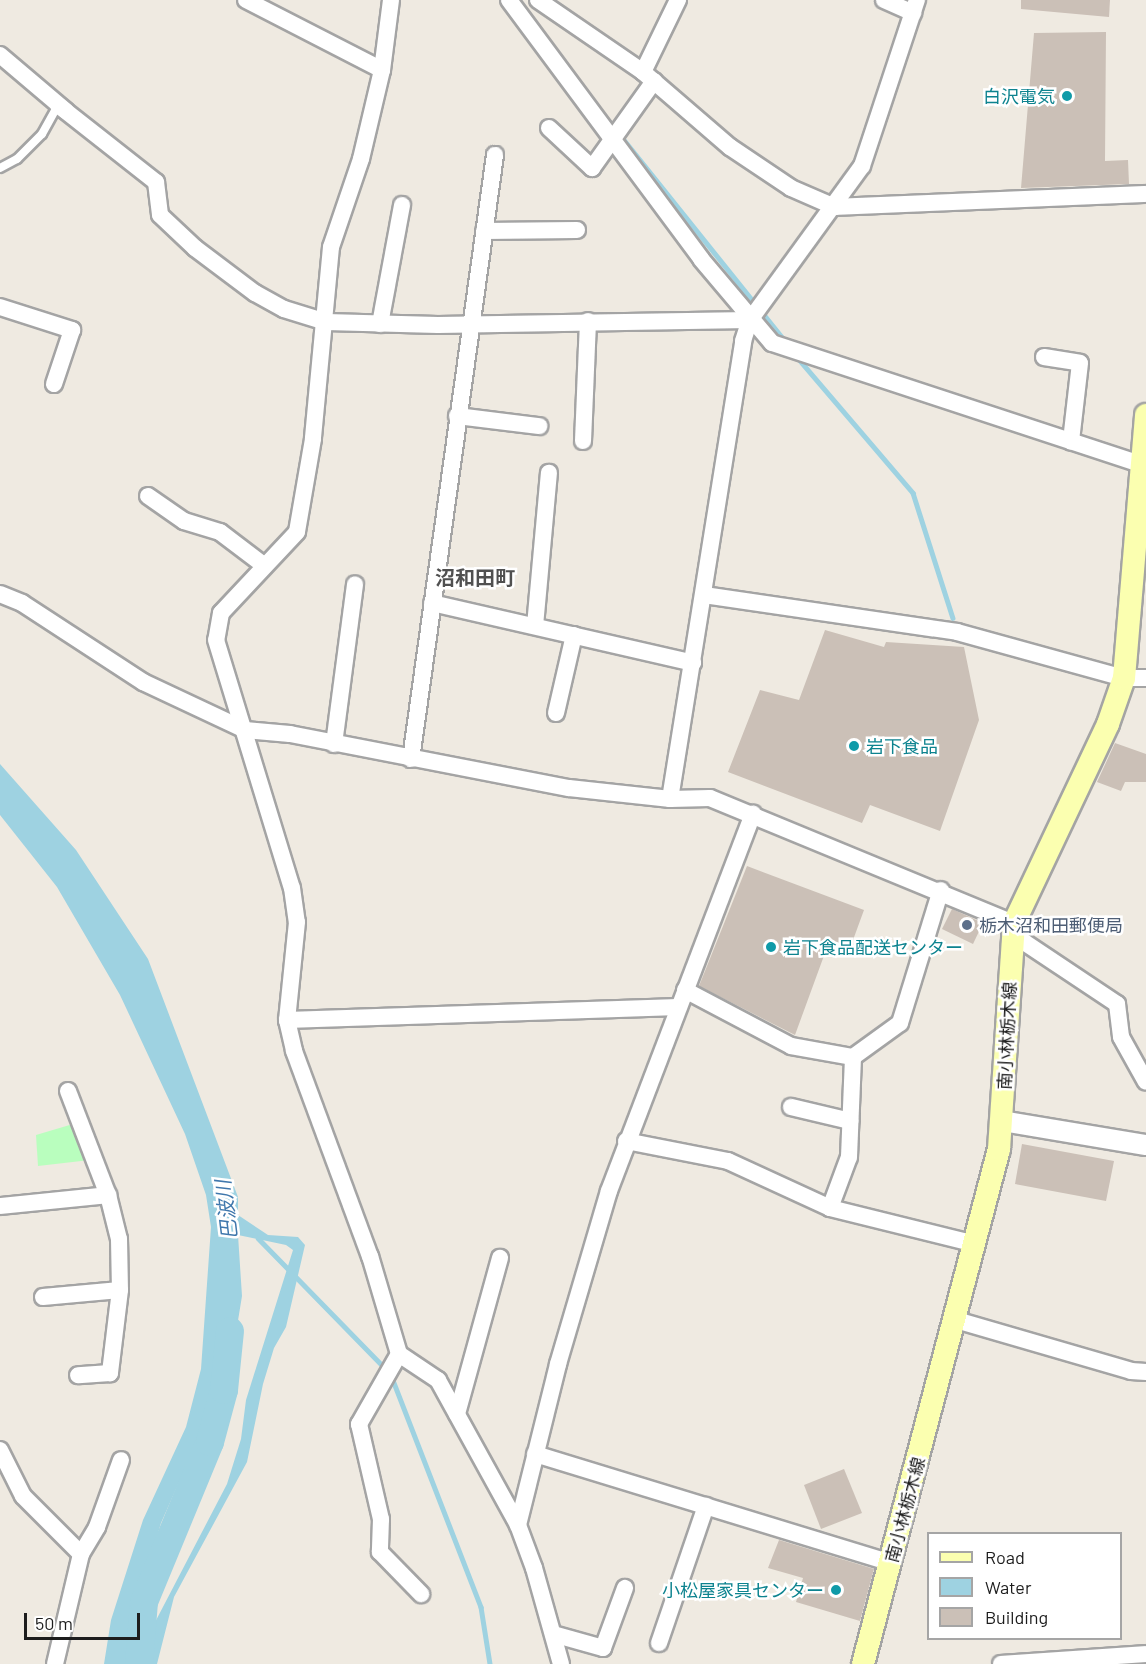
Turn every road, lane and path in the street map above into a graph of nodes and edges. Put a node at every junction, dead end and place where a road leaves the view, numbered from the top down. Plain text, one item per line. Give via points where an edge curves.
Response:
1 (246, 0) edge
2 (391, 0) edge
3 (509, 0) edge
4 (538, 0) edge
5 (678, 0) edge
6 (884, 0) edge
7 (915, 6) edge
8 (0, 55) edge
9 (382, 70) junction
10 (648, 76) junction
11 (58, 105) junction
12 (549, 128) dead end
13 (613, 138) junction
14 (495, 154) dead end
15 (0, 168) edge
16 (1146, 194) edge
17 (402, 205) dead end
18 (836, 207) junction
19 (577, 230) dead end
20 (484, 231) junction
21 (0, 307) edge
22 (750, 320) junction
23 (588, 321) junction
24 (326, 322) junction
25 (380, 324) junction
26 (470, 324) junction
27 (1044, 357) dead end
28 (54, 384) dead end
29 (457, 416) junction
30 (539, 426) dead end
31 (1146, 426) edge
32 (583, 441) dead end
33 (1071, 441) junction
34 (1142, 464) junction
35 (549, 473) dead end
36 (148, 496) dead end
37 (265, 566) junction
38 (355, 584) dead end
39 (0, 594) edge
40 (704, 595) junction
41 (432, 603) junction
42 (535, 626) junction
43 (574, 635) junction
44 (693, 663) junction
45 (1135, 678) edge
46 (556, 713) dead end
47 (245, 730) junction
48 (334, 744) junction
49 (411, 759) junction
50 (670, 799) junction
51 (753, 814) junction
52 (941, 890) junction
53 (1013, 932) junction
54 (685, 990) junction
55 (678, 1007) junction
56 (287, 1020) junction
57 (853, 1057) junction
58 (1146, 1082) edge
59 (68, 1091) dead end
60 (791, 1107) dead end
61 (850, 1121) junction
62 (1002, 1121) junction
63 (626, 1140) junction
64 (1146, 1145) edge
65 (108, 1195) junction
66 (0, 1206) edge
67 (830, 1208) junction
68 (976, 1244) junction
69 (500, 1258) dead end
70 (120, 1290) junction
71 (44, 1298) dead end
72 (956, 1320) junction
73 (399, 1354) junction
74 (1146, 1372) edge
75 (78, 1375) dead end
76 (457, 1414) junction
77 (0, 1450) edge
78 (535, 1454) junction
79 (121, 1460) dead end
80 (706, 1506) junction
81 (518, 1525) junction
82 (81, 1554) junction
83 (891, 1563) junction
84 (625, 1588) dead end
85 (421, 1594) dead end
86 (553, 1634) junction
87 (659, 1643) dead end
88 (1146, 1654) edge
89 (55, 1664) edge
90 (561, 1664) edge
91 (863, 1664) edge
92 (1001, 1664) edge

1 - 9 street
2 - 9 street
3 - 13 street
4 - 10 street
5 - 10 street
6 - 7 street
7 - 18 street via 862,166
8 - 11 street via 66,111
9 - 24 street via 361,159 331,247
10 - 13 street
10 - 18 street via 730,147 791,188
11 - 15 lane via 42,134 17,159
11 - 24 street via 156,183 160,215 195,248 255,293 284,309
12 - 13 street via 592,168
13 - 22 street
14 - 20 street
16 - 18 street
17 - 25 street
18 - 22 street
19 - 20 street
20 - 26 street
21 - 28 street via 72,330
22 - 23 street
22 - 33 street via 772,343
22 - 40 street via 742,341
23 - 26 street
23 - 32 street
24 - 25 street
24 - 37 street via 297,532
25 - 26 street
26 - 29 street
27 - 33 street via 1080,363
29 - 30 street
29 - 41 street
31 - 34 main road, 南小林栃木線
33 - 34 street
34 - 45 main road, 南小林栃木線
35 - 42 street
36 - 37 street via 184,521 220,532
37 - 47 street via 217,621 216,640
38 - 48 street
39 - 47 street via 22,603 143,682
40 - 44 street
40 - 45 street via 957,632
41 - 42 street
41 - 49 street
42 - 43 street
43 - 44 street
43 - 46 street
44 - 50 street
45 - 53 main road, 南小林栃木線 via 1108,724
47 - 48 street
47 - 56 street via 271,828 292,888 297,922
48 - 49 street
49 - 50 street via 569,788
50 - 51 street via 710,798
51 - 52 street
51 - 54 street
52 - 53 street
52 - 57 street via 900,1023
53 - 58 street via 1117,1004 1121,1037
53 - 62 main road, 南小林栃木線
54 - 55 street
54 - 57 street via 790,1046
55 - 56 street
55 - 63 street
56 - 73 street via 294,1051 370,1256
57 - 61 street
59 - 65 street
60 - 61 street
61 - 67 street via 849,1157
62 - 64 street
62 - 68 main road, 南小林栃木線
63 - 67 street via 728,1161
63 - 78 street
65 - 66 street
65 - 70 street via 119,1239
67 - 68 street
68 - 72 main road, 南小林栃木線
69 - 76 street
70 - 71 street
70 - 75 street via 110,1373
72 - 74 street
72 - 83 main road, 南小林栃木線
73 - 76 street via 438,1380
73 - 85 street via 359,1424 381,1519 380,1552
76 - 81 street
77 - 82 street via 23,1496
78 - 80 street
78 - 81 street
79 - 82 street via 97,1527
80 - 83 street
80 - 87 street
81 - 86 street
82 - 89 street
83 - 91 main road, 南小林栃木線
84 - 86 street via 603,1648
86 - 90 street
88 - 92 street

